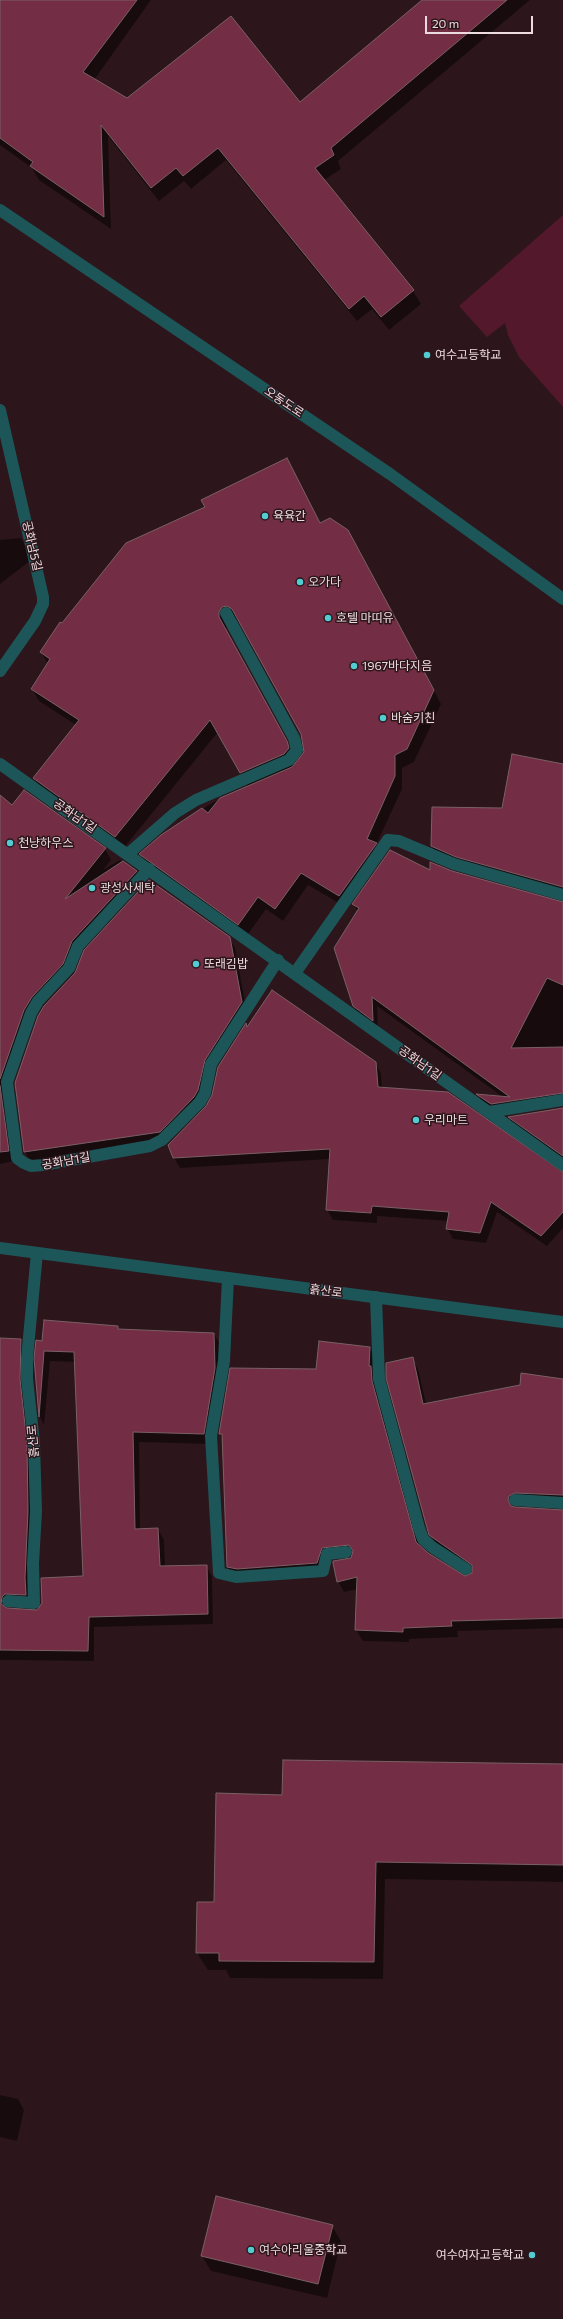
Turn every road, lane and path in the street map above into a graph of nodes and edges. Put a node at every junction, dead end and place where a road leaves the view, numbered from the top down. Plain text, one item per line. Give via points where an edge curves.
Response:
1 (2, 215) edge
2 (0, 410) edge
3 (563, 599) edge
4 (226, 613) dead end
5 (0, 671) edge
6 (0, 764) edge
7 (128, 854) junction
8 (149, 869) junction
9 (563, 895) edge
10 (278, 960) junction
11 (295, 973) junction
12 (563, 1100) edge
13 (489, 1112) junction
14 (563, 1165) edge
15 (0, 1248) edge
16 (38, 1253) junction
17 (228, 1278) junction
18 (376, 1298) junction
19 (563, 1322) edge
20 (515, 1500) dead end
21 (563, 1504) edge
22 (346, 1552) dead end
23 (466, 1569) dead end
24 (8, 1601) dead end

1 - 3 street, 오동도로 via 390,474
2 - 5 street, 공화남5길 via 43,597 36,621
4 - 7 street via 294,738 297,750 289,760 196,800 175,813
6 - 7 street, 공화남1길
7 - 8 street, 공화남1길
8 - 10 street, 공화남1길
8 - 10 street, 공화남1길 via 78,946 69,968 38,1001 31,1013 7,1082 17,1158 24,1164 43,1165 150,1146 162,1140 200,1102 211,1064
9 - 11 street via 454,864 399,841 388,840
10 - 11 street, 공화남1길
11 - 13 street, 공화남1길
12 - 13 street
13 - 14 street, 공화남1길
15 - 16 street, 흙산로
16 - 17 street, 흙산로
16 - 24 street, 흙산로 via 27,1358 36,1503 34,1603
17 - 18 street, 흙산로
17 - 22 street via 224,1361 211,1436 219,1573 236,1577 323,1571 327,1554
18 - 19 street, 흙산로
18 - 23 street via 379,1379 419,1528 423,1538 432,1547
20 - 21 street

